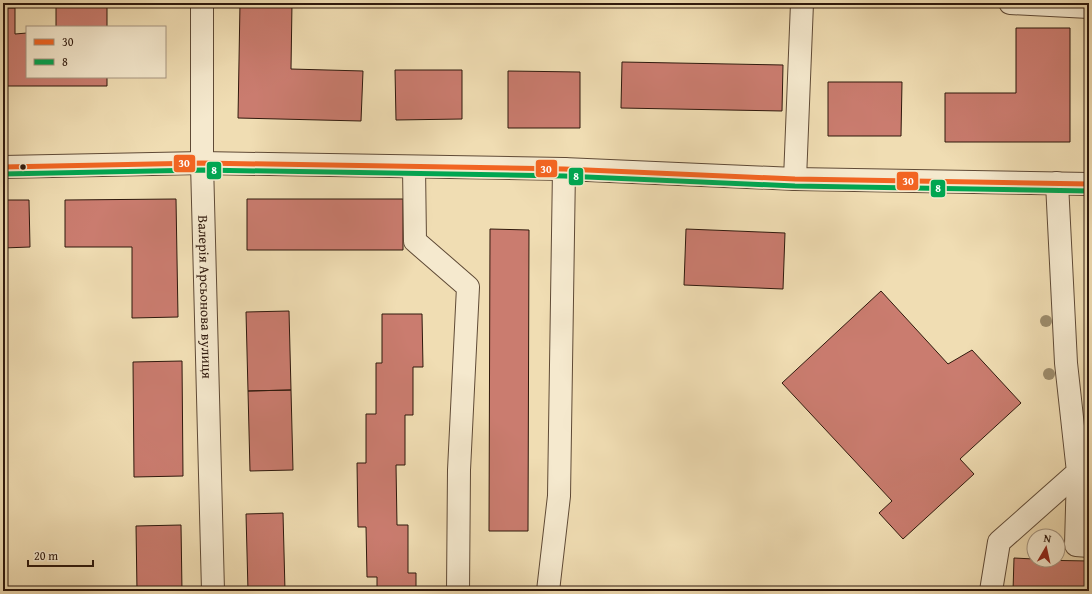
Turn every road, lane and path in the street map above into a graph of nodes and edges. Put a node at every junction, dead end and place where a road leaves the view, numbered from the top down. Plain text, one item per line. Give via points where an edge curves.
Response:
1 (202, 3) edge
2 (802, 3) edge
3 (1010, 3) edge
4 (1089, 7) edge
5 (202, 163) junction
6 (3, 167) edge
7 (414, 167) junction
8 (564, 169) junction
9 (796, 179) junction
10 (1056, 183) junction
11 (1089, 184) edge
12 (1084, 471) edge
13 (1089, 546) edge
14 (213, 591) edge
15 (458, 591) edge
16 (548, 591) edge
17 (991, 591) edge

1 - 5 street, Валерія Арсьонова вулиця
2 - 9 street
3 - 4 street
5 - 6 street
5 - 7 street
5 - 14 street, Валерія Арсьонова вулиця
7 - 8 street
7 - 15 street via 415,241 468,287 459,470
8 - 9 street
8 - 16 street via 559,496
9 - 10 street
10 - 11 street
10 - 12 street via 1066,363
12 - 13 street via 1076,545
12 - 17 street via 998,542

